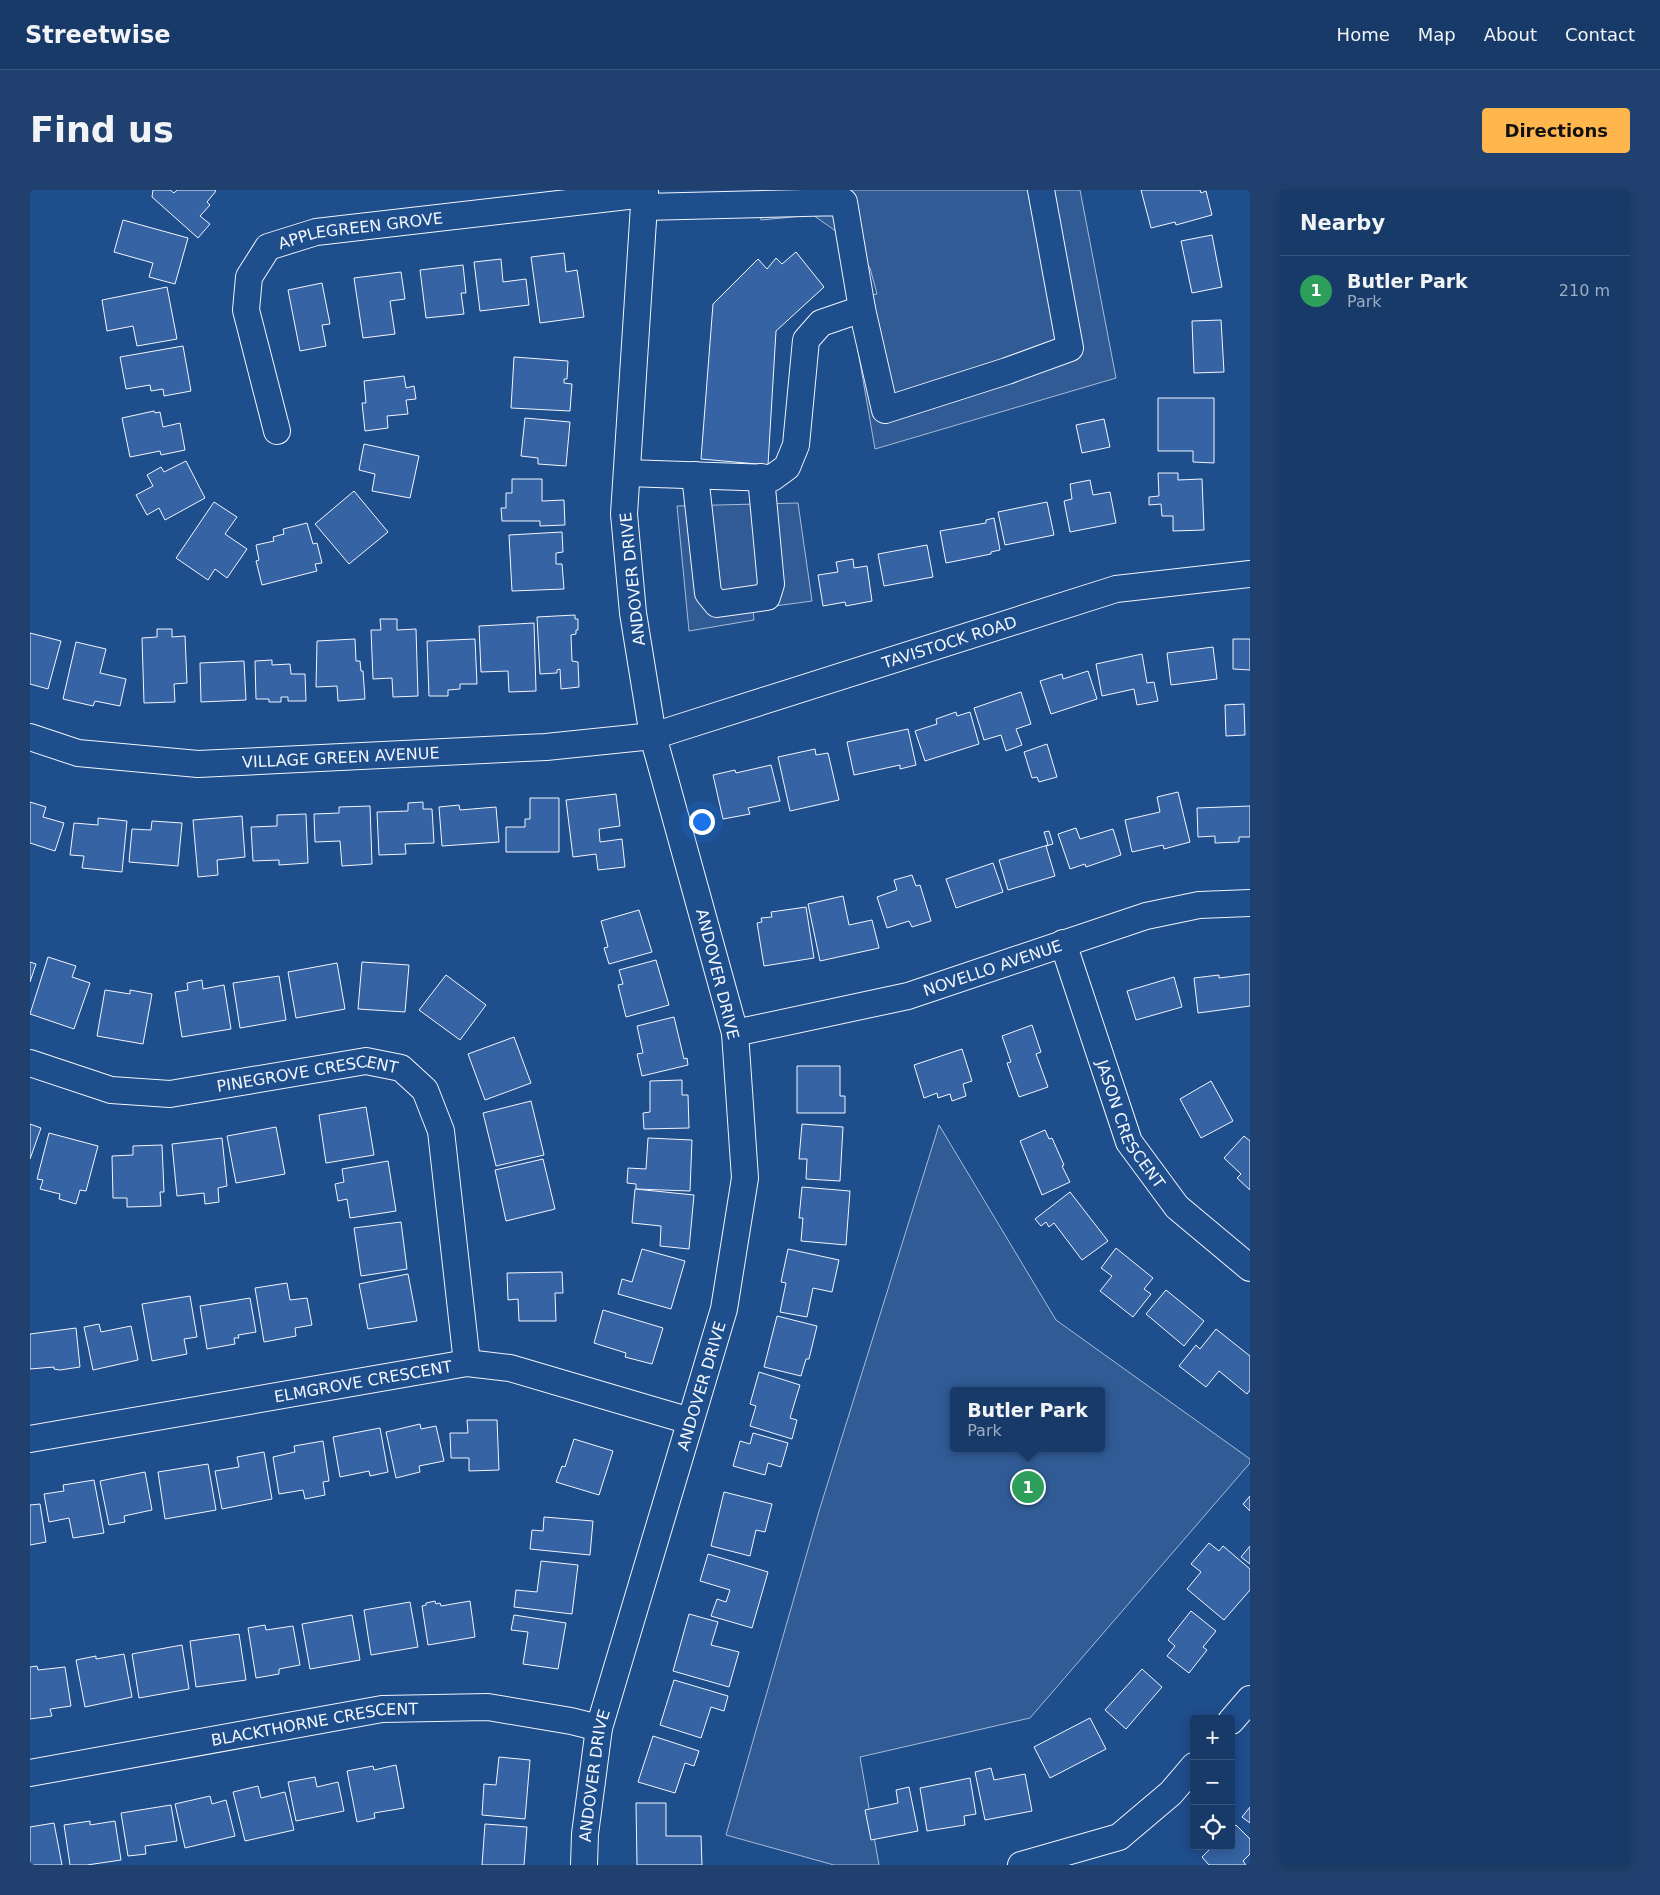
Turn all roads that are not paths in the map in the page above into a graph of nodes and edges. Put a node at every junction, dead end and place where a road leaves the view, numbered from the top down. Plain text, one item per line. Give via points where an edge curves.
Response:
1 (1041, 190) edge
2 (843, 196) edge
3 (645, 197) edge
4 (774, 197) edge
5 (862, 309) junction
6 (277, 431) dead end
7 (627, 472) junction
8 (695, 475) junction
9 (762, 477) junction
10 (1250, 574) edge
11 (30, 736) edge
12 (653, 736) junction
13 (1250, 903) edge
14 (1063, 944) junction
15 (736, 1033) junction
16 (30, 1063) edge
17 (1250, 1268) edge
18 (468, 1363) junction
19 (690, 1421) junction
20 (30, 1439) edge
21 (1250, 1699) edge
22 (1235, 1716) edge
23 (598, 1728) junction
24 (1190, 1771) edge
25 (30, 1773) edge
26 (584, 1865) edge
27 (1021, 1865) edge

1 - 5 street via 1070,348 1007,372 885,410
2 - 4 street, APPLEGREEN GROVE
2 - 5 street
3 - 4 street, APPLEGREEN GROVE
3 - 6 street, APPLEGREEN GROVE via 316,232 268,247 249,277 246,310
3 - 7 street, ANDOVER DRIVE
5 - 9 street via 821,323 806,340 796,445 787,467 772,478
7 - 8 street
7 - 12 street, ANDOVER DRIVE via 624,514 633,613
8 - 9 street
8 - 9 street via 708,593 716,604 767,597 771,584
10 - 12 street, TAVISTOCK ROAD via 1116,589
11 - 12 street, VILLAGE GREEN AVENUE via 78,753 198,764 546,747
12 - 15 street, ANDOVER DRIVE
13 - 14 street, NOVELLO AVENUE via 1199,905 1146,916
14 - 15 street, NOVELLO AVENUE via 908,996
14 - 17 street, JASON CRESCENT via 1128,1142 1176,1207
15 - 19 street, ANDOVER DRIVE via 745,1178 724,1309
16 - 18 street, PINEGROVE CRESCENT via 111,1090 170,1094 366,1062 401,1068 425,1090 441,1131
18 - 19 street, ELMGROVE CRESCENT via 510,1368
18 - 20 street, ELMGROVE CRESCENT
19 - 23 street, ANDOVER DRIVE
21 - 22 street
23 - 25 street, BLACKTHORNE CRESCENT via 488,1706 382,1709
23 - 26 street, ANDOVER DRIVE
24 - 27 street via 1171,1793 1119,1837

